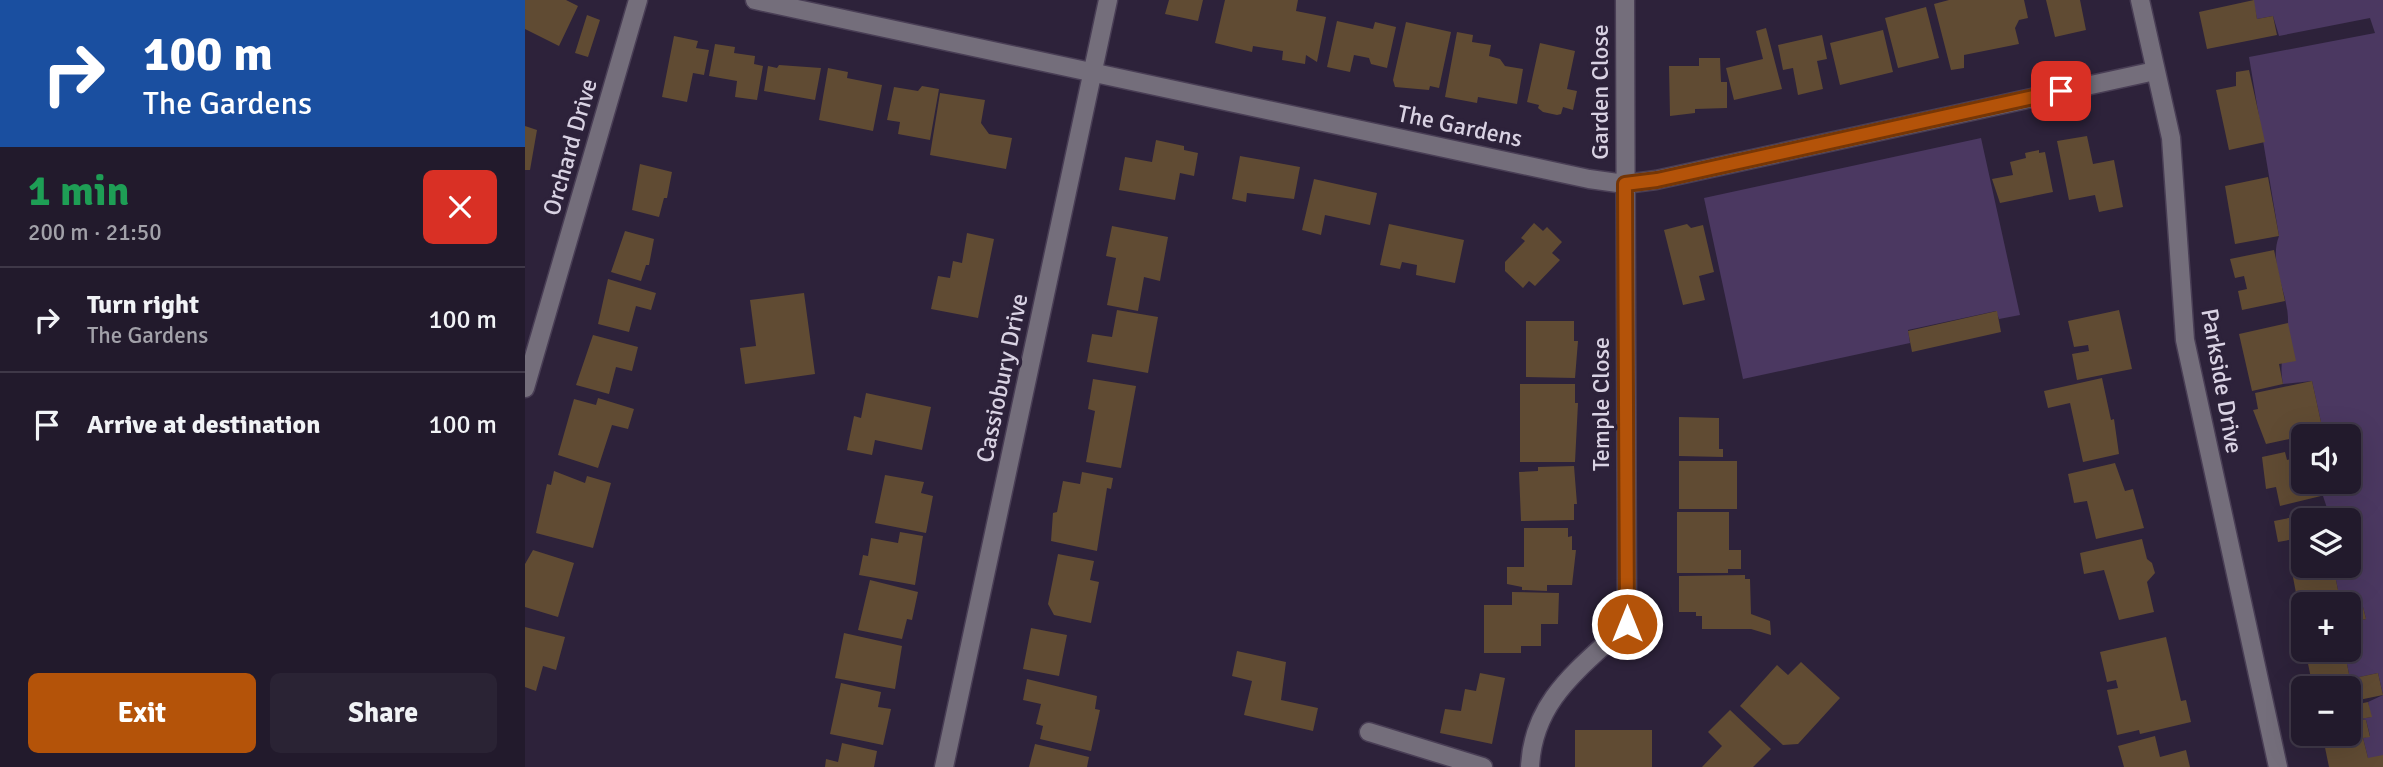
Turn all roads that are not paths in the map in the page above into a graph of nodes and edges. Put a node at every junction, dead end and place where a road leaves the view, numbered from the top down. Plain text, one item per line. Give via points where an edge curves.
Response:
1 (638, 0) edge
2 (755, 0) edge
3 (1108, 0) edge
4 (1625, 0) edge
5 (2140, 0) edge
6 (2155, 71) junction
7 (1093, 72) junction
8 (1625, 184) junction
9 (525, 388) edge
10 (1369, 732) dead end
11 (944, 767) edge
12 (1483, 767) edge
13 (1530, 767) edge
14 (2278, 767) edge

1 - 9 street, Orchard Drive
2 - 7 street, The Gardens
3 - 7 street, Cassiobury Drive
4 - 8 street, Garden Close
5 - 6 street, Parkside Drive
6 - 8 street, The Gardens
6 - 14 street, Parkside Drive via 2171,138 2185,340
7 - 8 street, The Gardens
7 - 11 street, Cassiobury Drive
8 - 13 street, Temple Close via 1627,624 1555,693 1535,729
10 - 12 street

